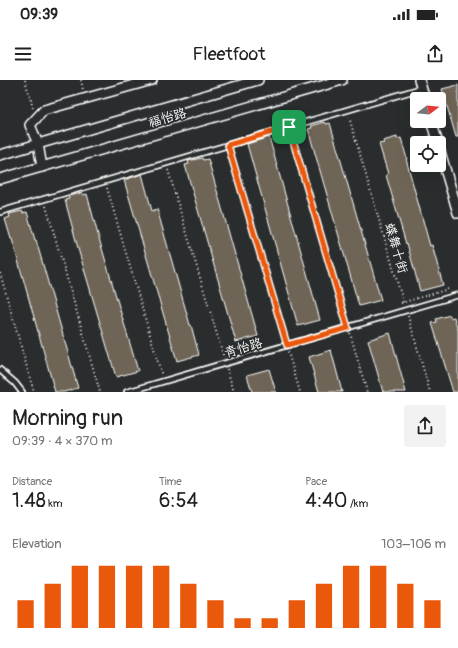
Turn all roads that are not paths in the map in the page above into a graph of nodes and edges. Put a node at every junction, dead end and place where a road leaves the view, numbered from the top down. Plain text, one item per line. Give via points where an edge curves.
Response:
1 (152, 80) edge
2 (258, 80) edge
3 (342, 80) edge
4 (420, 84) edge
5 (38, 144) junction
6 (0, 155) edge
7 (42, 167) junction
8 (446, 172) edge
9 (0, 179) edge
10 (0, 212) edge
11 (458, 213) edge
12 (458, 295) edge
13 (0, 370) edge
14 (22, 392) edge
15 (127, 392) edge

1 - 5 street via 44,110 30,125
2 - 5 street, 福怡路
3 - 7 street, 福怡路
4 - 10 lane via 347,110
5 - 6 street, 福怡路
5 - 7 street
7 - 9 street, 福怡路
8 - 11 street
12 - 15 lane, 青怡路
13 - 14 lane

